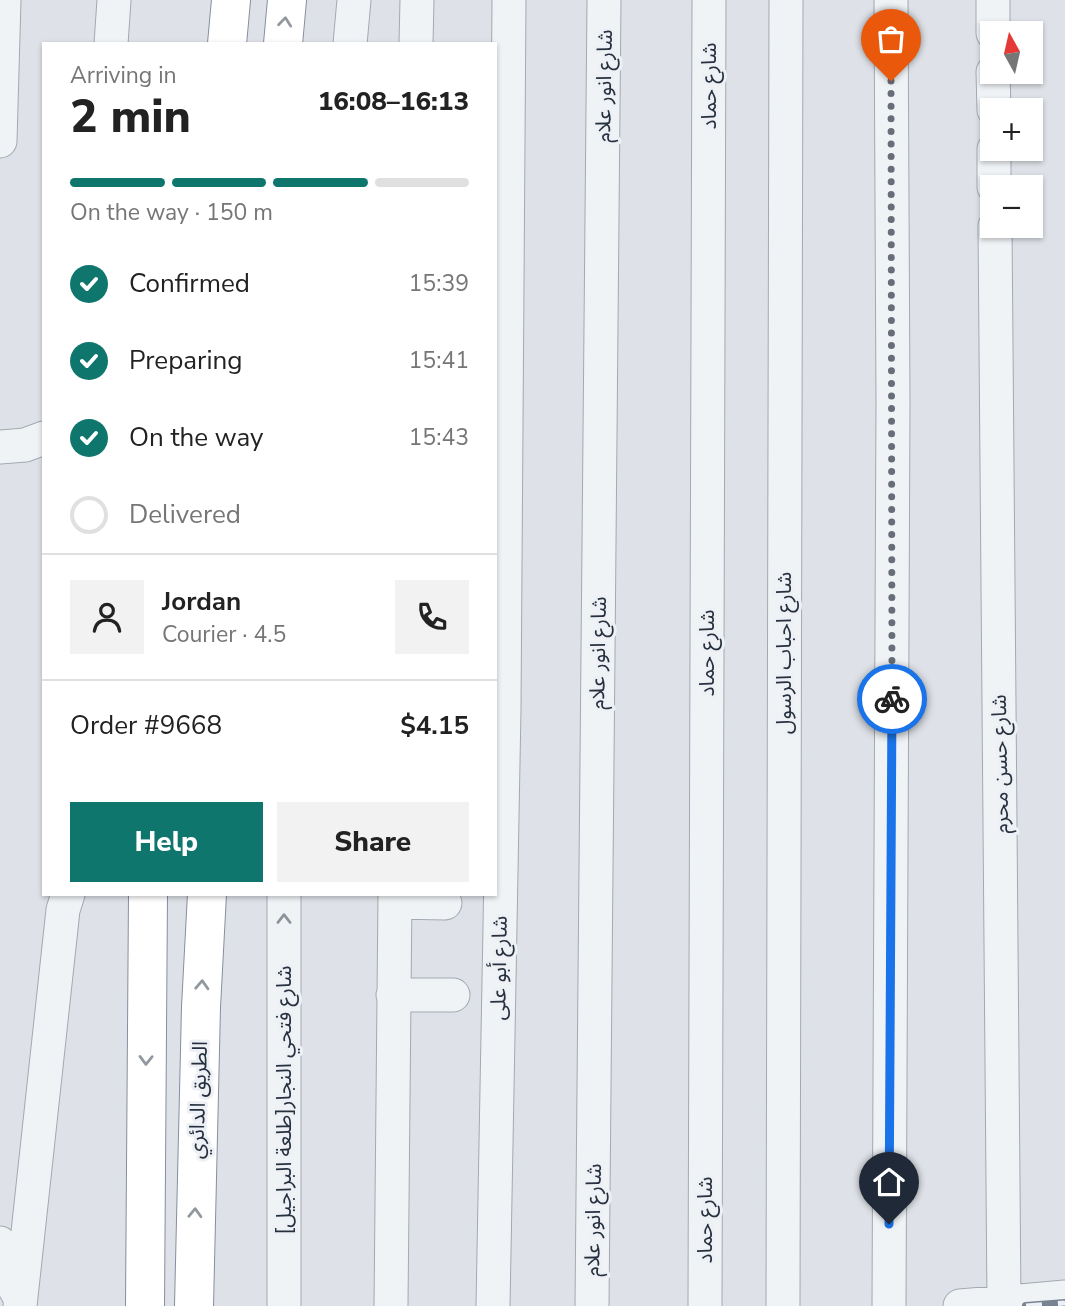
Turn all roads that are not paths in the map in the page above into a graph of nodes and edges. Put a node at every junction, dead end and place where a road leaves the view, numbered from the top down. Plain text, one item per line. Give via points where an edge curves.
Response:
1 (4, 0) edge
2 (114, 0) edge
3 (231, 0) edge
4 (287, 0) edge
5 (354, 0) edge
6 (417, 0) edge
7 (509, 0) edge
8 (604, 0) edge
9 (709, 0) edge
10 (786, 0) edge
11 (891, 0) edge
12 (993, 0) edge
13 (993, 21) edge
14 (111, 42) edge
15 (227, 42) edge
16 (283, 42) edge
17 (350, 42) edge
18 (416, 42) edge
19 (0, 141) edge
20 (995, 238) edge
21 (42, 439) edge
22 (0, 447) edge
23 (499, 708) edge
24 (68, 896) edge
25 (148, 896) edge
26 (207, 896) edge
27 (284, 896) edge
28 (395, 898) edge
29 (445, 903) dead end
30 (393, 995) junction
31 (453, 995) dead end
32 (0, 1243) edge
33 (194, 1293) edge
34 (1065, 1297) edge
35 (21, 1303) edge
36 (1004, 1303) junction
37 (145, 1306) edge
38 (284, 1306) edge
39 (391, 1306) edge
40 (493, 1306) edge
41 (592, 1306) edge
42 (705, 1306) edge
43 (783, 1306) edge
44 (889, 1306) edge
45 (960, 1306) edge

1 - 19 street
2 - 14 street
3 - 15 highway
16 -> 4 highway
5 - 17 street
6 - 18 street
7 - 23 street, شارع أبو على
8 - 41 street, شارع انور علام
9 - 42 street, شارع حماد
10 - 43 street, شارع احباب الرسول
11 - 44 street
12 - 13 street
20 - 36 street, شارع حسن محرم
21 - 22 street
23 - 40 street, شارع أبو على
24 - 35 street
25 -> 37 highway
33 -> 26 highway, الطريق الدائري
38 -> 27 street, شارع فتحي النجار[طلعة البراجيل]
28 - 29 street
28 - 30 street
30 - 31 street
30 - 39 street
32 - 35 street
34 - 36 street
36 - 45 street

